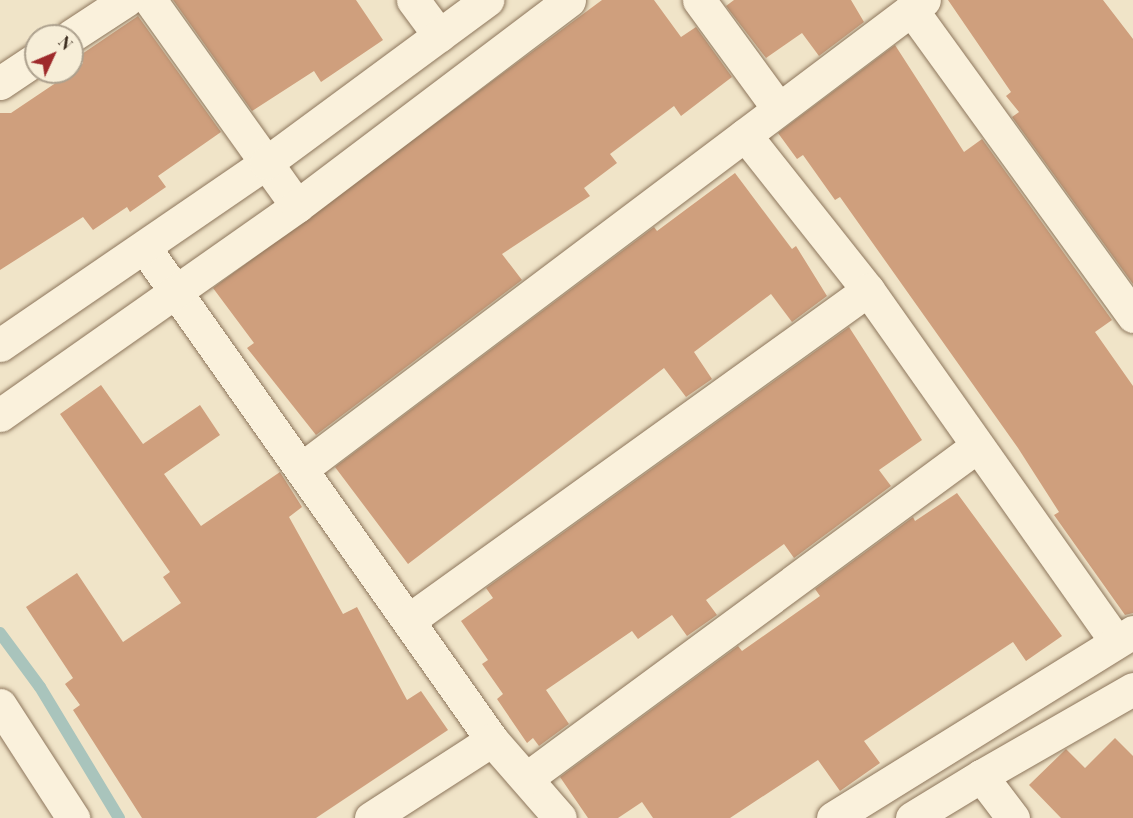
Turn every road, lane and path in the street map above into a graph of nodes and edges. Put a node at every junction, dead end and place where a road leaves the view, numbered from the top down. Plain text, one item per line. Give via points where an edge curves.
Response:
1 (126, 0) edge
2 (150, 0) edge
3 (413, 0) edge
4 (487, 0) edge
5 (569, 0) edge
6 (699, 0) edge
7 (918, 5) edge
8 (84, 27) edge
9 (439, 35) junction
10 (24, 67) edge
11 (0, 83) edge
12 (778, 108) junction
13 (746, 135) junction
14 (266, 163) junction
15 (297, 206) junction
16 (144, 247) junction
17 (868, 290) junction
18 (178, 293) junction
19 (1133, 316) edge
20 (0, 345) edge
21 (0, 415) edge
22 (976, 447) junction
23 (304, 467) junction
24 (409, 620) junction
25 (1124, 636) edge
26 (1133, 689) edge
27 (0, 705) edge
28 (492, 740) junction
29 (981, 776) junction
30 (527, 778) junction
31 (73, 818) edge
32 (371, 818) edge
33 (560, 818) edge
34 (833, 818) edge
35 (912, 818) edge
36 (1013, 818) edge

1 - 8 street
2 - 14 street
3 - 9 street
4 - 9 street
5 - 15 street
6 - 12 street
7 - 12 street
7 - 19 street
9 - 14 street
10 - 11 street
12 - 13 street
13 - 17 street
13 - 23 street
14 - 15 street
14 - 16 street
15 - 18 street
16 - 18 street
16 - 20 street
17 - 22 street
17 - 24 street
18 - 21 street
18 - 23 street
22 - 25 street
22 - 30 street
23 - 24 street
24 - 28 street
25 - 34 street
26 - 29 street
27 - 31 street
28 - 30 street
28 - 32 street
29 - 35 street
29 - 36 street
30 - 33 street

